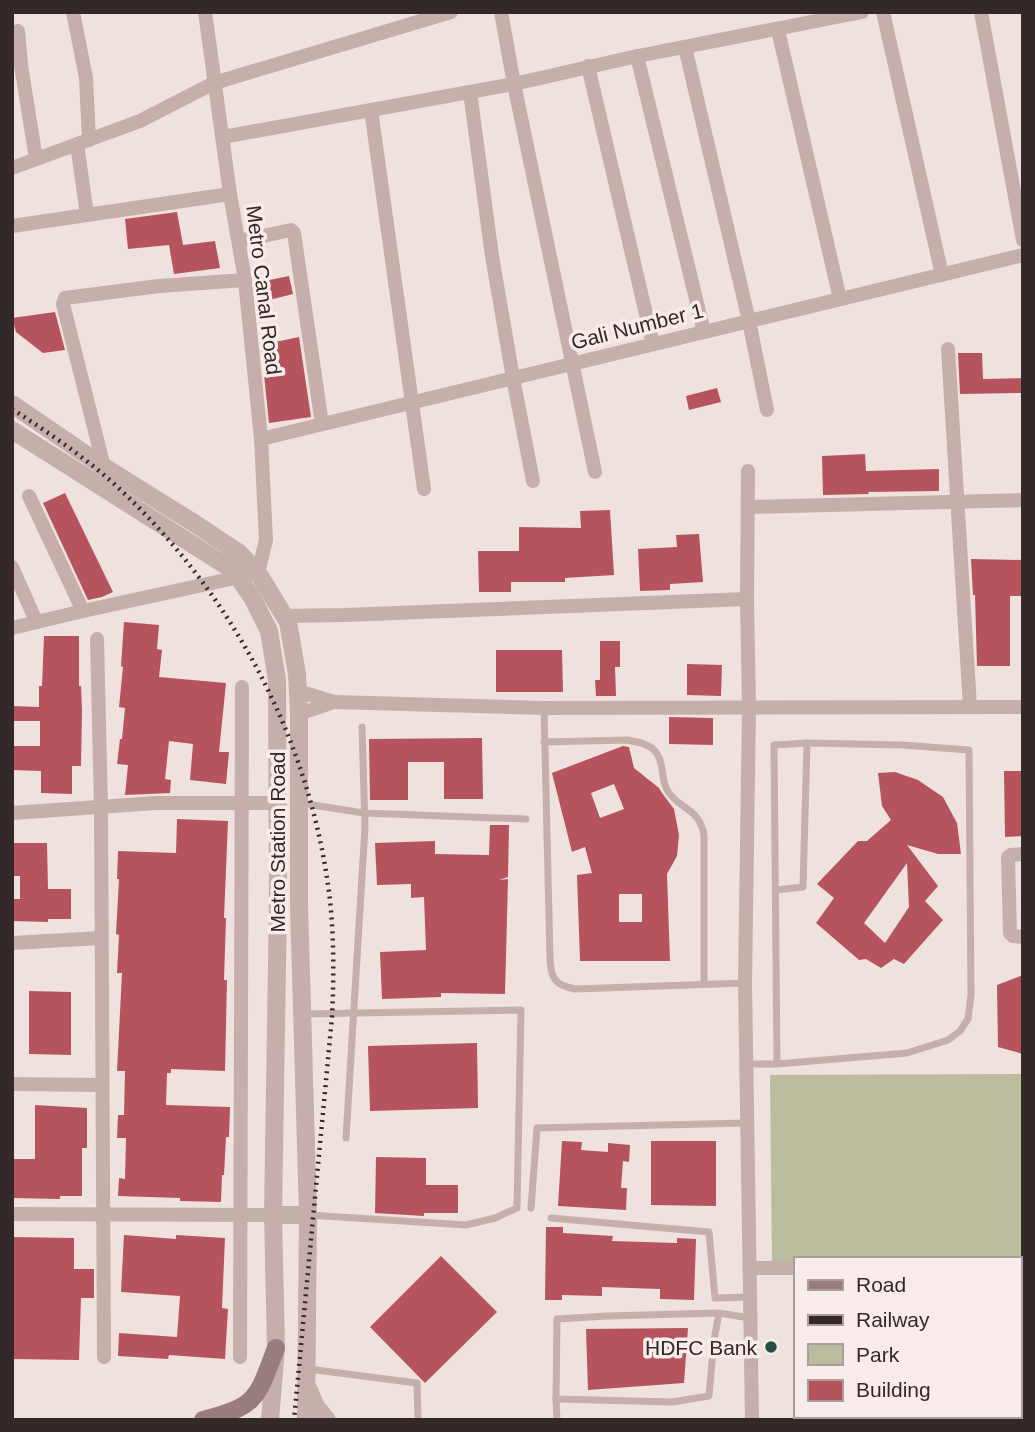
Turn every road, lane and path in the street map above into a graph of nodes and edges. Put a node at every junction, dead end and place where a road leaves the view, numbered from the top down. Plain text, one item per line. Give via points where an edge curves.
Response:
1 (73, 12) edge
2 (205, 12) edge
3 (452, 12) edge
4 (501, 12) edge
5 (862, 12) edge
6 (883, 12) edge
7 (981, 12) edge
8 (778, 30) junction
9 (18, 31) dead end
10 (685, 47) junction
11 (637, 56) junction
12 (588, 66) junction
13 (214, 83) junction
14 (514, 84) junction
15 (470, 92) junction
16 (371, 110) junction
17 (223, 137) junction
18 (83, 142) junction
19 (36, 159) junction
20 (12, 168) edge
21 (230, 194) junction
22 (87, 215) junction
23 (12, 226) edge
24 (1023, 240) edge
25 (239, 241) junction
26 (1023, 255) edge
27 (942, 275) junction
28 (245, 279) junction
29 (840, 299) junction
30 (749, 321) junction
31 (704, 332) junction
32 (653, 344) junction
33 (948, 349) dead end
34 (573, 363) junction
35 (513, 378) junction
36 (412, 403) junction
37 (12, 404) edge
38 (767, 410) dead end
39 (322, 424) junction
40 (12, 430) edge
41 (261, 439) junction
42 (104, 467) junction
43 (748, 471) dead end
44 (595, 472) dead end
45 (533, 481) dead end
46 (424, 489) dead end
47 (29, 496) dead end
48 (1023, 500) edge
49 (957, 501) junction
50 (748, 507) junction
51 (12, 567) edge
52 (258, 573) junction
53 (238, 577) junction
54 (747, 599) junction
55 (83, 611) junction
56 (284, 615) junction
57 (36, 621) junction
58 (12, 628) edge
59 (97, 639) dead end
60 (242, 687) dead end
61 (298, 691) junction
62 (334, 702) junction
63 (749, 707) junction
64 (970, 707) junction
65 (1023, 707) edge
66 (544, 708) junction
67 (299, 715) junction
68 (362, 727) dead end
69 (544, 742) junction
70 (807, 743) junction
71 (242, 803) junction
72 (278, 803) junction
73 (299, 803) junction
74 (101, 807) junction
75 (12, 813) edge
76 (365, 813) junction
77 (526, 820) dead end
78 (1023, 854) edge
79 (776, 890) junction
80 (1023, 937) edge
81 (102, 938) junction
82 (12, 943) edge
83 (704, 984) junction
84 (745, 984) junction
85 (302, 1014) junction
86 (354, 1014) junction
87 (746, 1064) junction
88 (777, 1064) junction
89 (12, 1084) edge
90 (102, 1085) junction
91 (748, 1123) junction
92 (346, 1138) dead end
93 (531, 1208) dead end
94 (240, 1213) junction
95 (12, 1214) edge
96 (103, 1214) junction
97 (273, 1215) junction
98 (308, 1215) junction
99 (551, 1218) dead end
100 (750, 1268) junction
101 (794, 1269) edge
102 (751, 1297) junction
103 (719, 1313) junction
104 (751, 1319) junction
105 (276, 1348) junction
106 (104, 1357) dead end
107 (240, 1357) dead end
108 (305, 1374) junction
109 (556, 1399) junction
110 (203, 1420) edge
111 (270, 1420) edge
112 (306, 1420) edge
113 (327, 1420) edge
114 (418, 1420) edge
115 (557, 1420) edge
116 (752, 1420) edge

1 - 18 street via 86,78
2 - 13 street, Metro Canal Road
3 - 13 street
4 - 14 street
5 - 8 street
6 - 27 street
7 - 24 street
8 - 10 street
8 - 29 street
9 - 19 street
10 - 11 street
10 - 30 street
11 - 12 street
11 - 31 street
12 - 14 street
12 - 32 street
13 - 17 street, Metro Canal Road
13 - 18 street via 140,121
14 - 15 street
14 - 34 street
15 - 16 street
15 - 35 street
16 - 17 street
16 - 36 street
17 - 21 street, Metro Canal Road
18 - 19 street
18 - 22 street
19 - 20 street
21 - 22 street
21 - 25 street, Metro Canal Road
22 - 23 street
25 - 28 street, Metro Canal Road
25 - 39 street via 294,233
26 - 27 street, Gali Number 1
27 - 29 street, Gali Number 1
28 - 41 street, Metro Canal Road
28 - 42 street via 65,298
29 - 30 street, Gali Number 1
30 - 31 street, Gali Number 1
30 - 38 street
31 - 32 street, Gali Number 1
32 - 34 street, Gali Number 1
33 - 49 street
34 - 35 street, Gali Number 1
34 - 44 street
35 - 36 street, Gali Number 1
35 - 45 street
36 - 39 street, Gali Number 1
36 - 46 street
37 - 42 street, Metro Station Road
39 - 41 street, Gali Number 1
40 - 53 street, Metro Station Road
41 - 52 street, Metro Canal Road via 266,540
42 - 52 street, Metro Station Road via 239,553
43 - 50 street
47 - 55 street
48 - 49 street
49 - 50 street
49 - 64 street
50 - 54 street
51 - 57 street
52 - 53 street
52 - 56 street, Metro Station Road
53 - 55 street
53 - 72 street, Metro Station Road via 269,631 277,680
54 - 56 street
54 - 63 street
55 - 57 street
56 - 61 street, Metro Station Road
57 - 58 street
59 - 74 street
60 - 71 street
61 - 62 street
61 - 67 street, Metro Station Road
62 - 66 street
62 - 67 street
63 - 64 street
63 - 66 street
63 - 84 street
64 - 65 street
66 - 69 lane
67 - 73 street, Metro Station Road
68 - 76 lane
69 - 83 lane via 627,740 651,747 660,757 667,790 702,824
69 - 83 lane via 550,971 554,980 575,989
70 - 79 lane via 803,887
70 - 79 lane via 774,745
70 - 88 lane via 969,750 971,995 968,1019 948,1040 907,1053
71 - 72 street
71 - 74 street
71 - 94 street
72 - 97 street, Metro Station Road
73 - 76 lane
73 - 85 street, Metro Station Road
74 - 75 street
74 - 81 street
76 - 77 lane
76 - 86 lane
78 - 80 street via 1008,857 1010,933
79 - 88 lane
81 - 82 street
81 - 90 street
83 - 84 lane
84 - 87 street
85 - 86 lane
85 - 98 street, Metro Station Road
86 - 92 lane
86 - 98 lane via 521,1010 517,1208 466,1225
87 - 88 lane
87 - 91 street
89 - 90 street
90 - 96 street
91 - 93 lane via 537,1128
91 - 100 street
94 - 96 street
94 - 97 street
94 - 107 street
95 - 96 street
96 - 106 street
97 - 98 street
97 - 105 street, Metro Station Road
98 - 108 street, Metro Station Road
99 - 102 lane via 709,1232 715,1298
100 - 101 street
100 - 102 street
102 - 104 street
103 - 104 lane
103 - 109 lane via 709,1396 672,1402
103 - 109 lane via 557,1319
104 - 116 street
105 - 110 main road via 255,1397 237,1410
105 - 111 street, Metro Station Road
108 - 112 street, Metro Station Road
108 - 113 street via 315,1405
108 - 114 lane via 417,1383
109 - 115 lane

